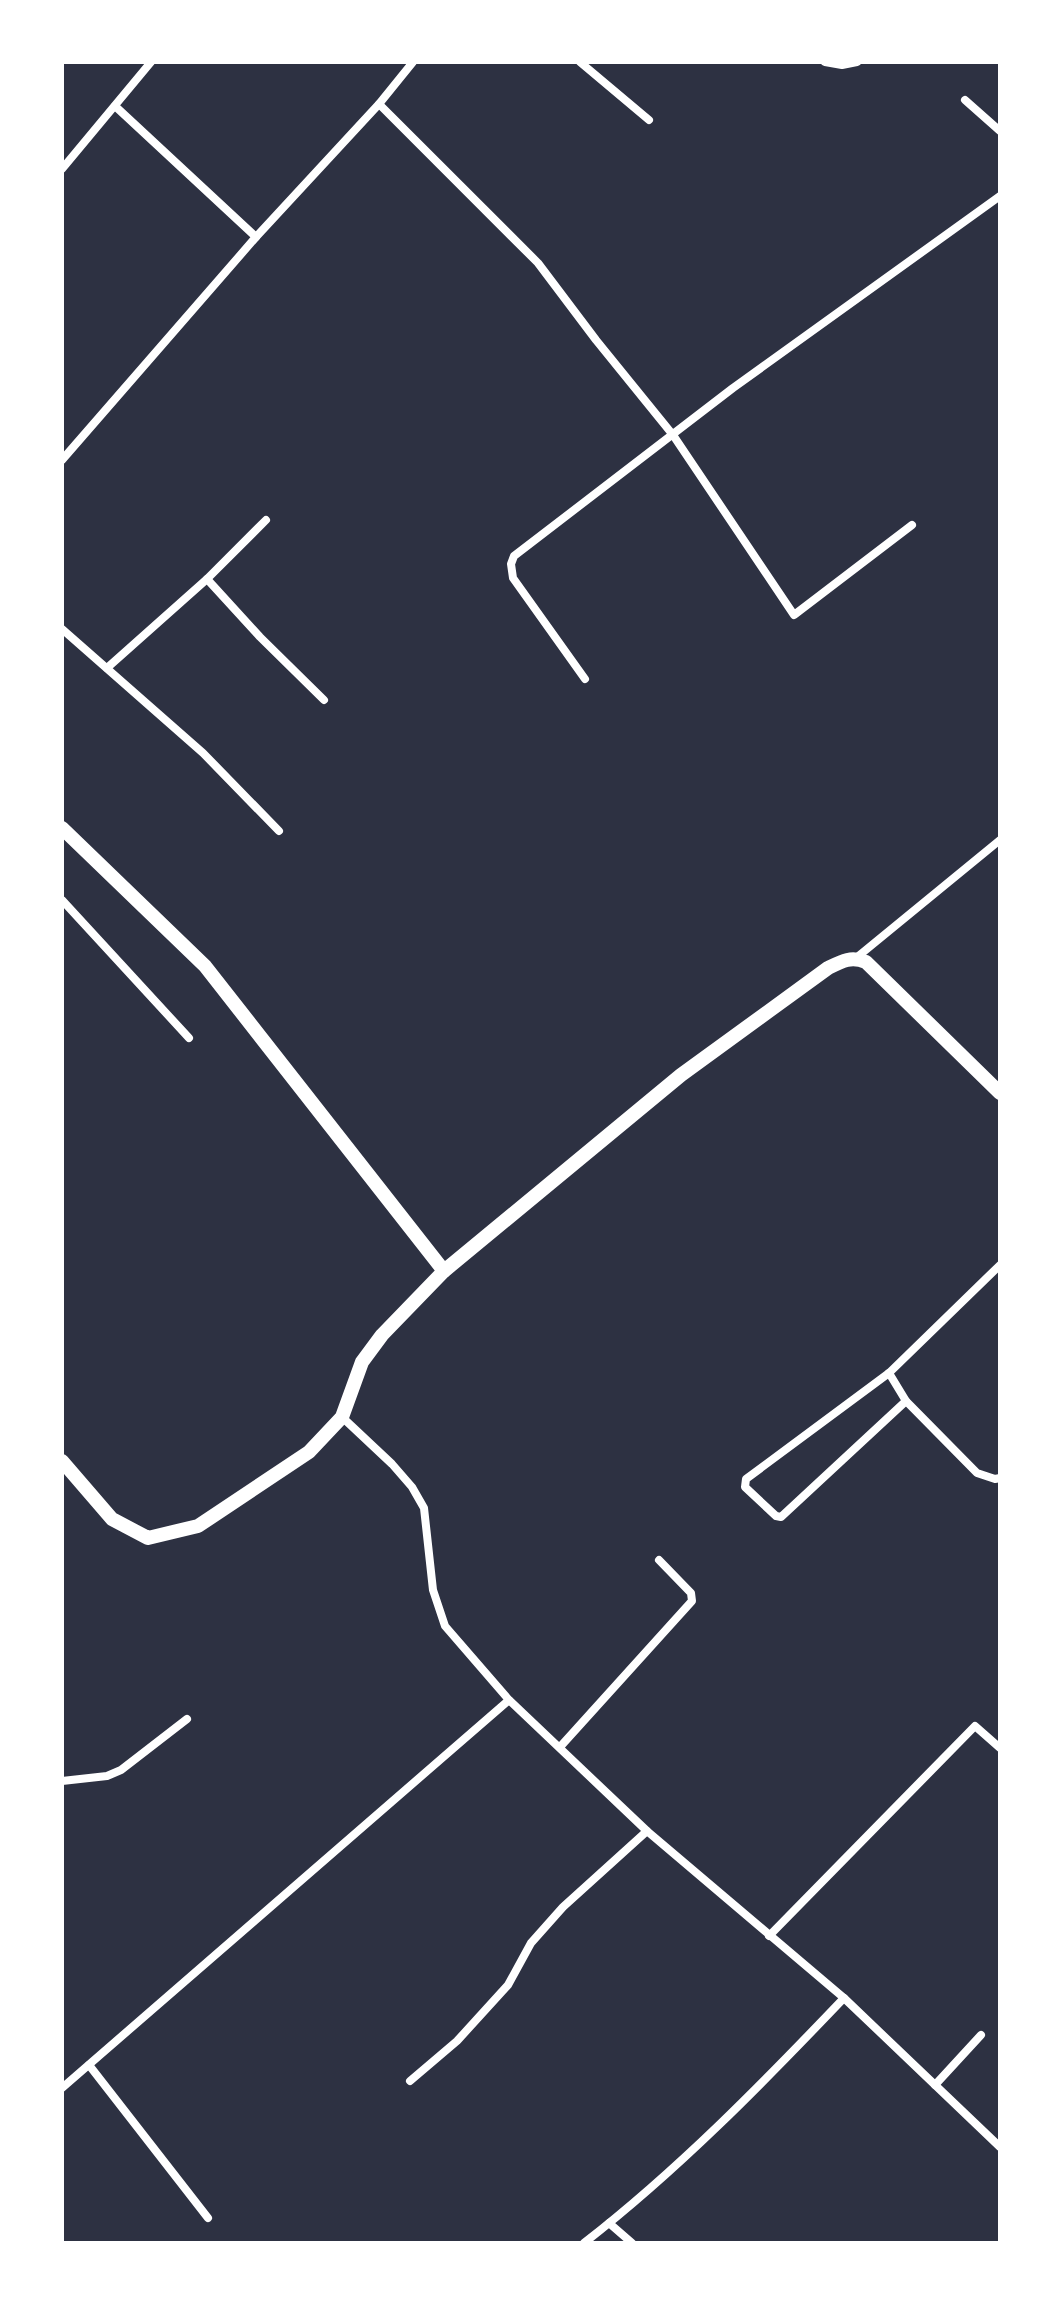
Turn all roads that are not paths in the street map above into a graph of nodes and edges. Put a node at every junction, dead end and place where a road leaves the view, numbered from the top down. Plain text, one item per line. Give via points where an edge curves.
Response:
1 (413, 62) edge
2 (580, 62) edge
3 (825, 62) edge
4 (857, 62) edge
5 (148, 63) edge
6 (965, 100) dead end
7 (379, 104) junction
8 (115, 106) junction
9 (649, 120) dead end
10 (1000, 131) edge
11 (62, 169) edge
12 (1000, 196) edge
13 (256, 237) junction
14 (673, 435) junction
15 (62, 460) edge
16 (266, 520) dead end
17 (912, 525) dead end
18 (207, 579) junction
19 (62, 629) edge
20 (107, 668) junction
21 (585, 679) dead end
22 (324, 700) dead end
23 (62, 828) edge
24 (279, 831) dead end
25 (1000, 840) edge
26 (62, 900) edge
27 (856, 958) junction
28 (189, 1038) dead end
29 (1000, 1093) edge
30 (1000, 1265) edge
31 (444, 1271) junction
32 (889, 1373) junction
33 (906, 1401) junction
34 (342, 1417) junction
35 (62, 1461) edge
36 (1000, 1478) edge
37 (659, 1560) dead end
38 (509, 1700) junction
39 (187, 1719) dead end
40 (560, 1747) junction
41 (1000, 1748) edge
42 (62, 1781) edge
43 (647, 1831) junction
44 (769, 1936) junction
45 (844, 1998) junction
46 (981, 2035) dead end
47 (89, 2065) junction
48 (410, 2081) dead end
49 (935, 2085) junction
50 (62, 2088) edge
51 (1000, 2147) edge
52 (208, 2218) dead end
53 (609, 2223) junction
54 (584, 2243) edge
55 (632, 2243) edge

1 - 7 street
2 - 9 street
3 - 4 street
5 - 8 street
6 - 10 street
7 - 13 street
7 - 14 street via 538,263
8 - 11 street
8 - 13 street
12 - 14 street
13 - 15 street
14 - 17 street via 794,615
14 - 21 street via 514,556 511,564 513,578
16 - 18 street
18 - 20 street
18 - 22 street
19 - 20 street
20 - 24 street via 203,753
23 - 31 street via 205,966
25 - 27 street
26 - 28 street
27 - 29 street
27 - 31 street via 828,968 681,1075
30 - 32 street
31 - 34 street via 362,1362
32 - 33 street
32 - 33 street via 746,1479 745,1487 781,1517
33 - 36 street via 977,1473
34 - 35 street via 309,1452 198,1526 148,1538 112,1519
34 - 38 street via 412,1487 424,1508 433,1590 445,1626
37 - 40 street via 691,1593 692,1601
38 - 40 street
38 - 47 street
39 - 42 street via 121,1770
40 - 43 street
41 - 44 street via 975,1726
43 - 44 street
43 - 48 street via 563,1907 531,1943 508,1985 457,2041
44 - 45 street
45 - 49 street
45 - 53 street via 746,2101
46 - 49 street
47 - 50 street
47 - 52 street
49 - 51 street
53 - 54 street
53 - 55 street

